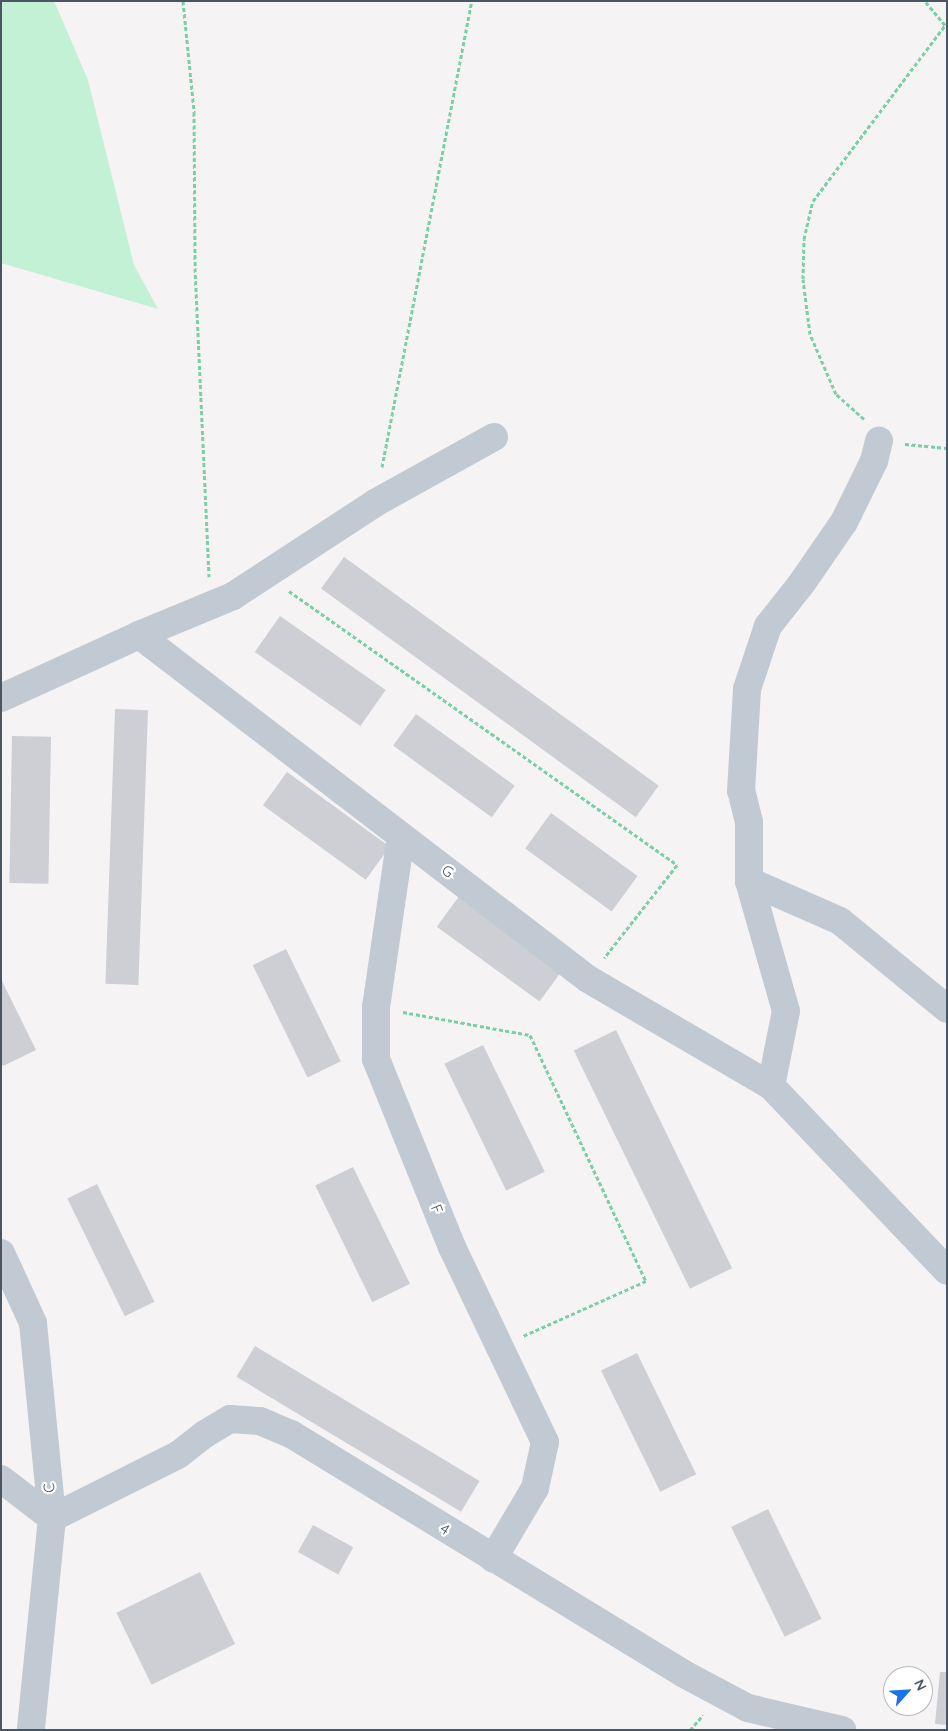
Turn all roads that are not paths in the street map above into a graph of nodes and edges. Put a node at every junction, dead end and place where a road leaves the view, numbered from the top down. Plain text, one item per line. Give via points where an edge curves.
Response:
1 (494, 437) dead end
2 (879, 441) road end
3 (139, 635) junction
4 (1, 698) edge
5 (401, 836) junction
6 (749, 881) junction
7 (947, 1009) edge
8 (771, 1086) junction
9 (1, 1253) edge
10 (947, 1271) edge
11 (1, 1479) edge
12 (52, 1518) junction
13 (493, 1559) junction
14 (31, 1730) edge
15 (842, 1730) edge

1 - 3 street via 375,503 233,596
2 - 6 street via 874,461 844,522 768,626 747,690 741,792 749,822
3 - 4 street
3 - 5 street, G
5 - 8 street, G via 588,979
5 - 13 street, F via 376,1007 376,1059 452,1247 544,1442 535,1488
6 - 7 street via 840,922
6 - 8 street via 786,1011
8 - 10 street, G
9 - 12 street, C via 33,1323
11 - 12 street
12 - 13 street, 4 via 178,1455 230,1419 260,1421 291,1434
12 - 14 street, C
13 - 15 street, 4 via 684,1674 748,1708

